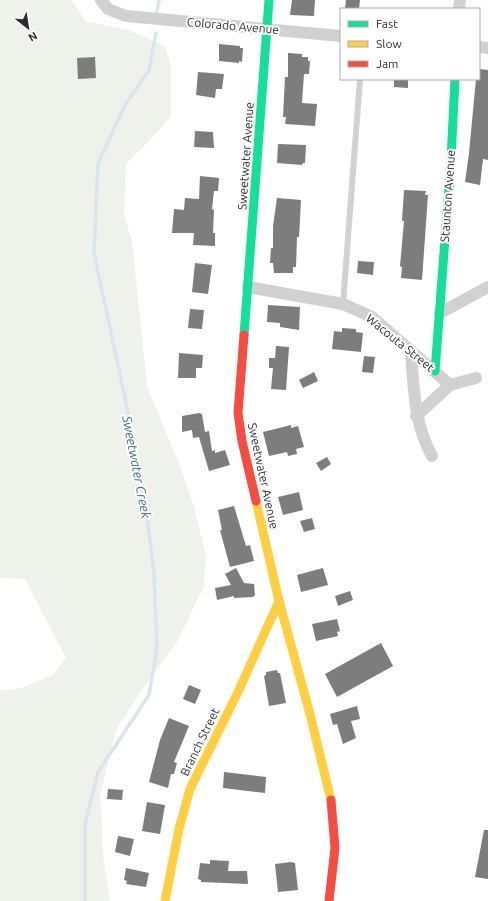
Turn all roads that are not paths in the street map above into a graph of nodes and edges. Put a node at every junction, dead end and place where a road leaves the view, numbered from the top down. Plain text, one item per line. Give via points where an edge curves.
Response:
1 (101, 0) edge
2 (269, 0) edge
3 (266, 30) junction
4 (340, 36) edge
5 (360, 80) edge
6 (455, 80) edge
7 (488, 287) edge
8 (248, 288) junction
9 (343, 304) junction
10 (440, 313) junction
11 (411, 353) junction
12 (435, 371) junction
13 (476, 378) dead end
14 (450, 385) junction
15 (416, 416) junction
16 (432, 456) dead end
17 (279, 601) junction
18 (164, 901) edge
19 (329, 901) edge

1 - 3 street, Colorado Avenue via 108,9 126,16
2 - 3 street, Sweetwater Avenue
3 - 4 street, Colorado Avenue
3 - 8 street, Sweetwater Avenue
5 - 9 lane
6 - 10 street, Staunton Avenue
7 - 10 street
8 - 9 street, Wacouta Street
8 - 17 street, Sweetwater Avenue via 238,398 239,427
9 - 11 street, Wacouta Street via 372,317 394,334
10 - 12 street, Staunton Avenue
11 - 12 street, Wacouta Street
11 - 15 street
12 - 14 street, Wacouta Street
13 - 14 street
14 - 15 street
15 - 16 street
17 - 18 street, Branch Street via 188,796
17 - 19 street, Sweetwater Avenue via 330,795 335,848

